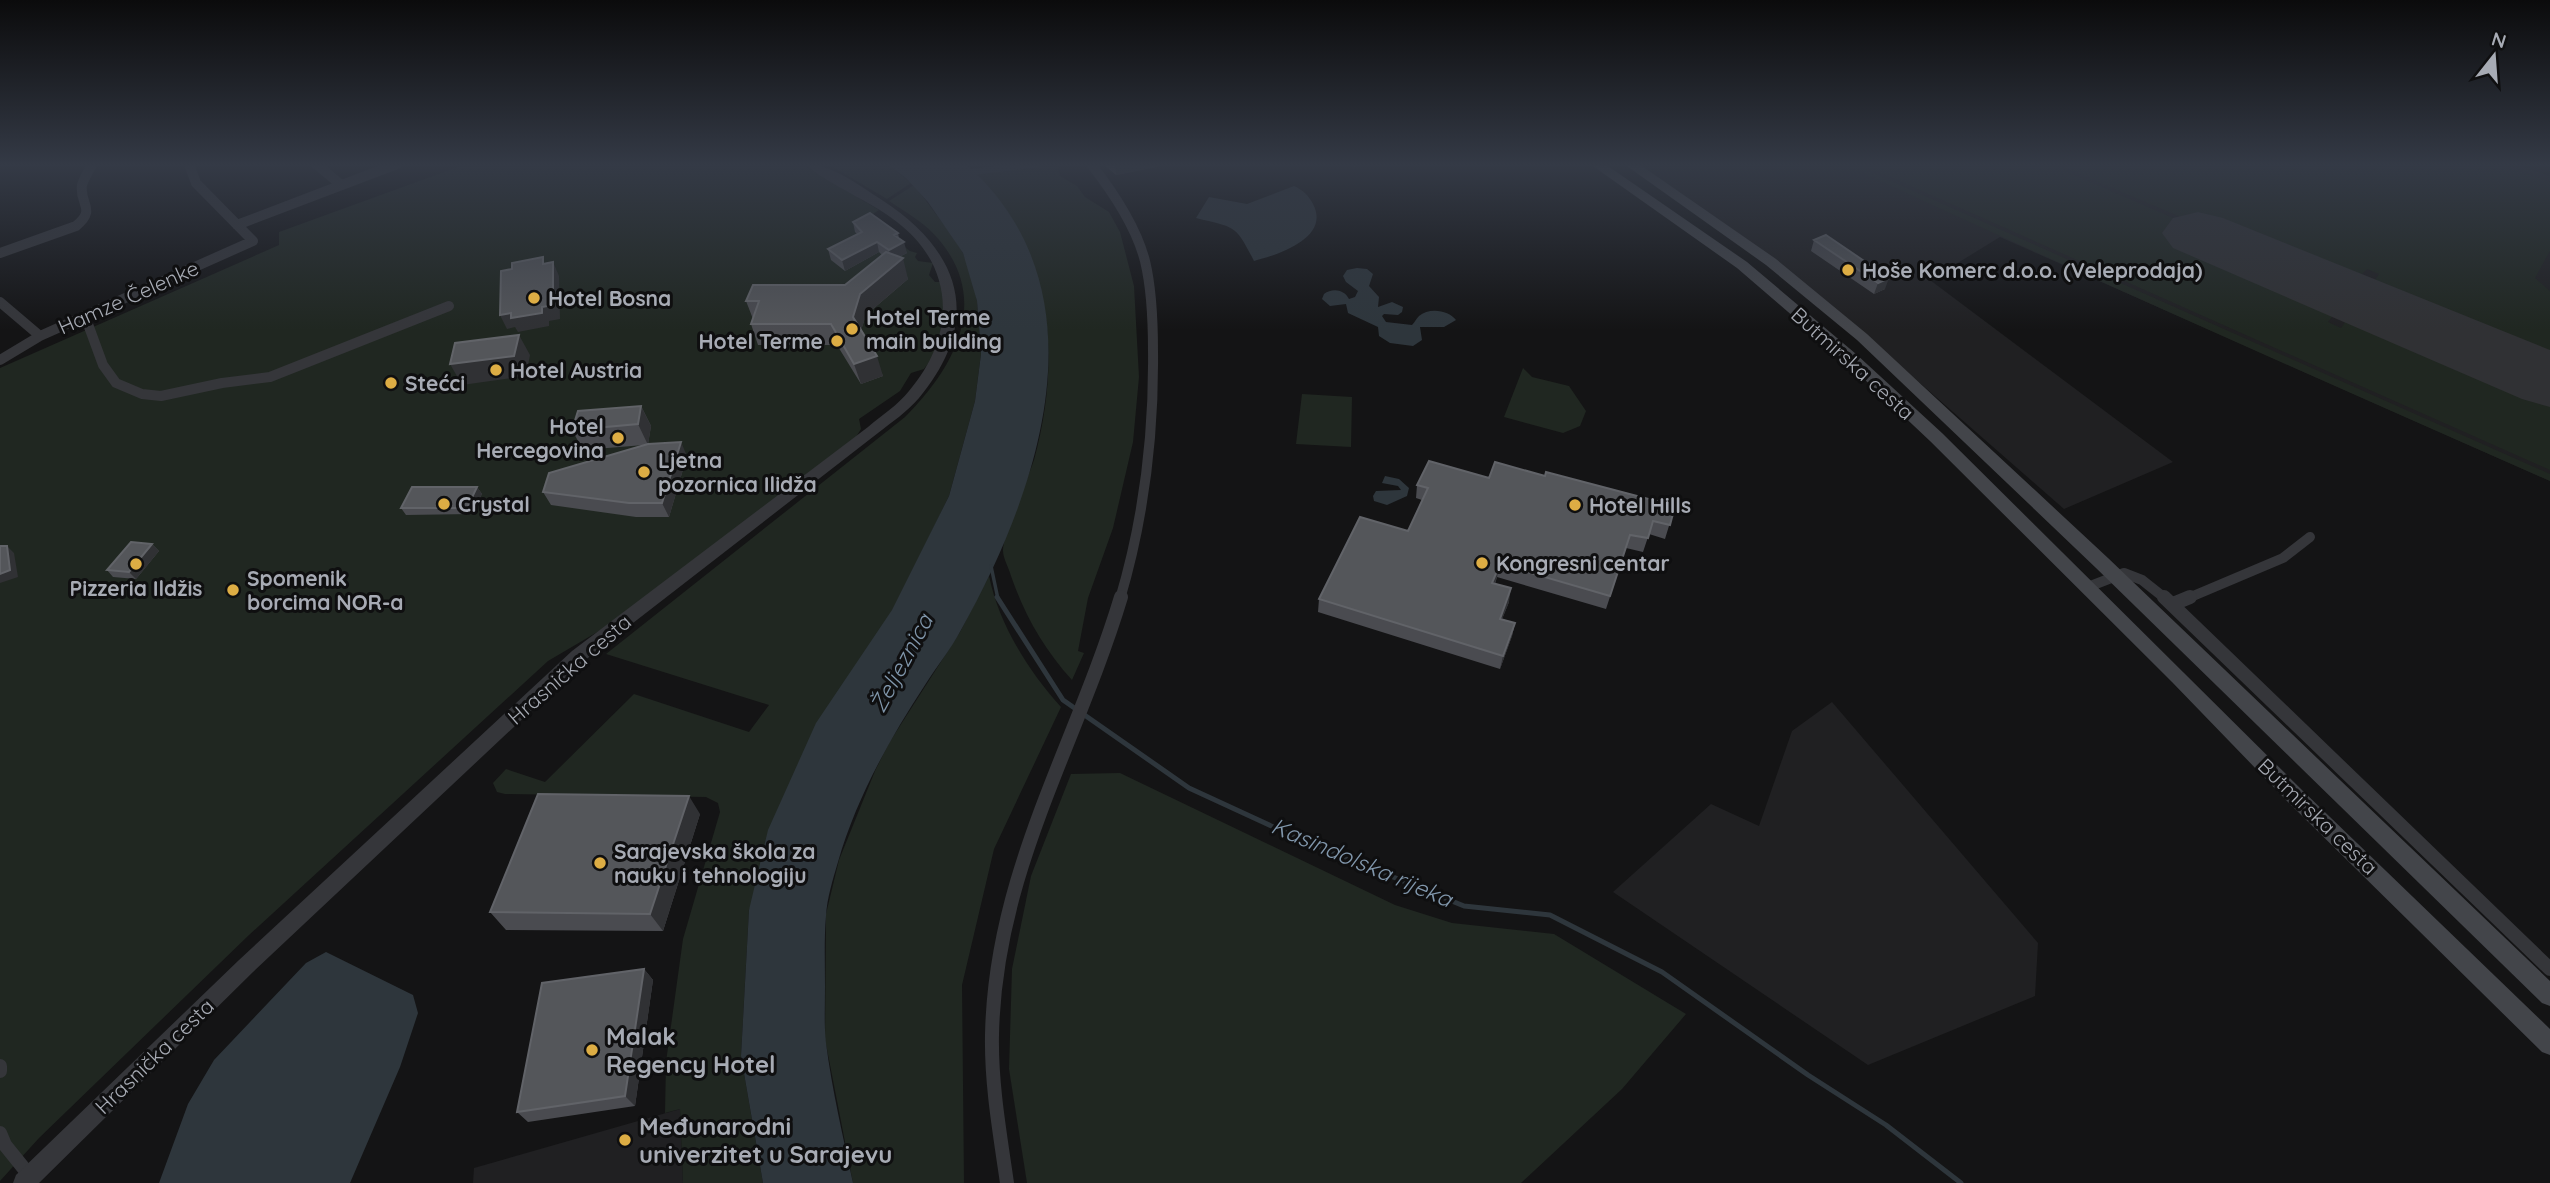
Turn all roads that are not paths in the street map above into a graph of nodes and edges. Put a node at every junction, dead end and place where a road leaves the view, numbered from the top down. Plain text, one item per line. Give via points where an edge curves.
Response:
1 (84, 219) edge
2 (231, 219) edge
3 (252, 219) edge
4 (899, 219) edge
5 (1125, 219) edge
6 (1676, 219) edge
7 (1710, 219) edge
8 (237, 225) junction
9 (0, 253) edge
10 (0, 302) edge
11 (449, 306) dead end
12 (85, 316) junction
13 (40, 336) junction
14 (26, 345) junction
15 (0, 352) edge
16 (0, 360) edge
17 (2310, 537) dead end
18 (2116, 576) junction
19 (2088, 587) junction
20 (2173, 604) junction
21 (2550, 969) edge
22 (2550, 996) edge
23 (2550, 1044) edge
24 (0, 1066) edge
25 (0, 1071) edge
26 (0, 1133) edge
27 (27, 1179) edge
28 (1007, 1183) edge

1 - 9 street
2 - 8 street
3 - 8 street
4 - 27 street, Hrasnička cesta via 916,232 944,268 950,288 949,329 934,366 903,405 578,656 246,966
5 - 28 street via 1144,259 1150,297 1154,379 1149,473 1131,557 1101,656 1022,862 999,954 993,1075
6 - 19 main road, Butmirska cesta via 1742,265 1814,326 1936,437
7 - 18 main road, Butmirska cesta via 1825,305
8 - 12 street, Hamze Čelenke via 253,241
10 - 13 street
11 - 12 street via 270,377 161,396 116,383 103,365
12 - 13 street, Hamze Čelenke
13 - 14 street, Hamze Čelenke
14 - 15 street, Hamze Čelenke
14 - 16 street, Hamze Čelenke
17 - 20 street via 2283,558
18 - 19 street
18 - 20 street, Butmirska cesta via 2132,575
18 - 22 main road, Butmirska cesta
19 - 23 main road, Butmirska cesta
20 - 21 street, Butmirska cesta
24 - 25 street
26 - 27 street

